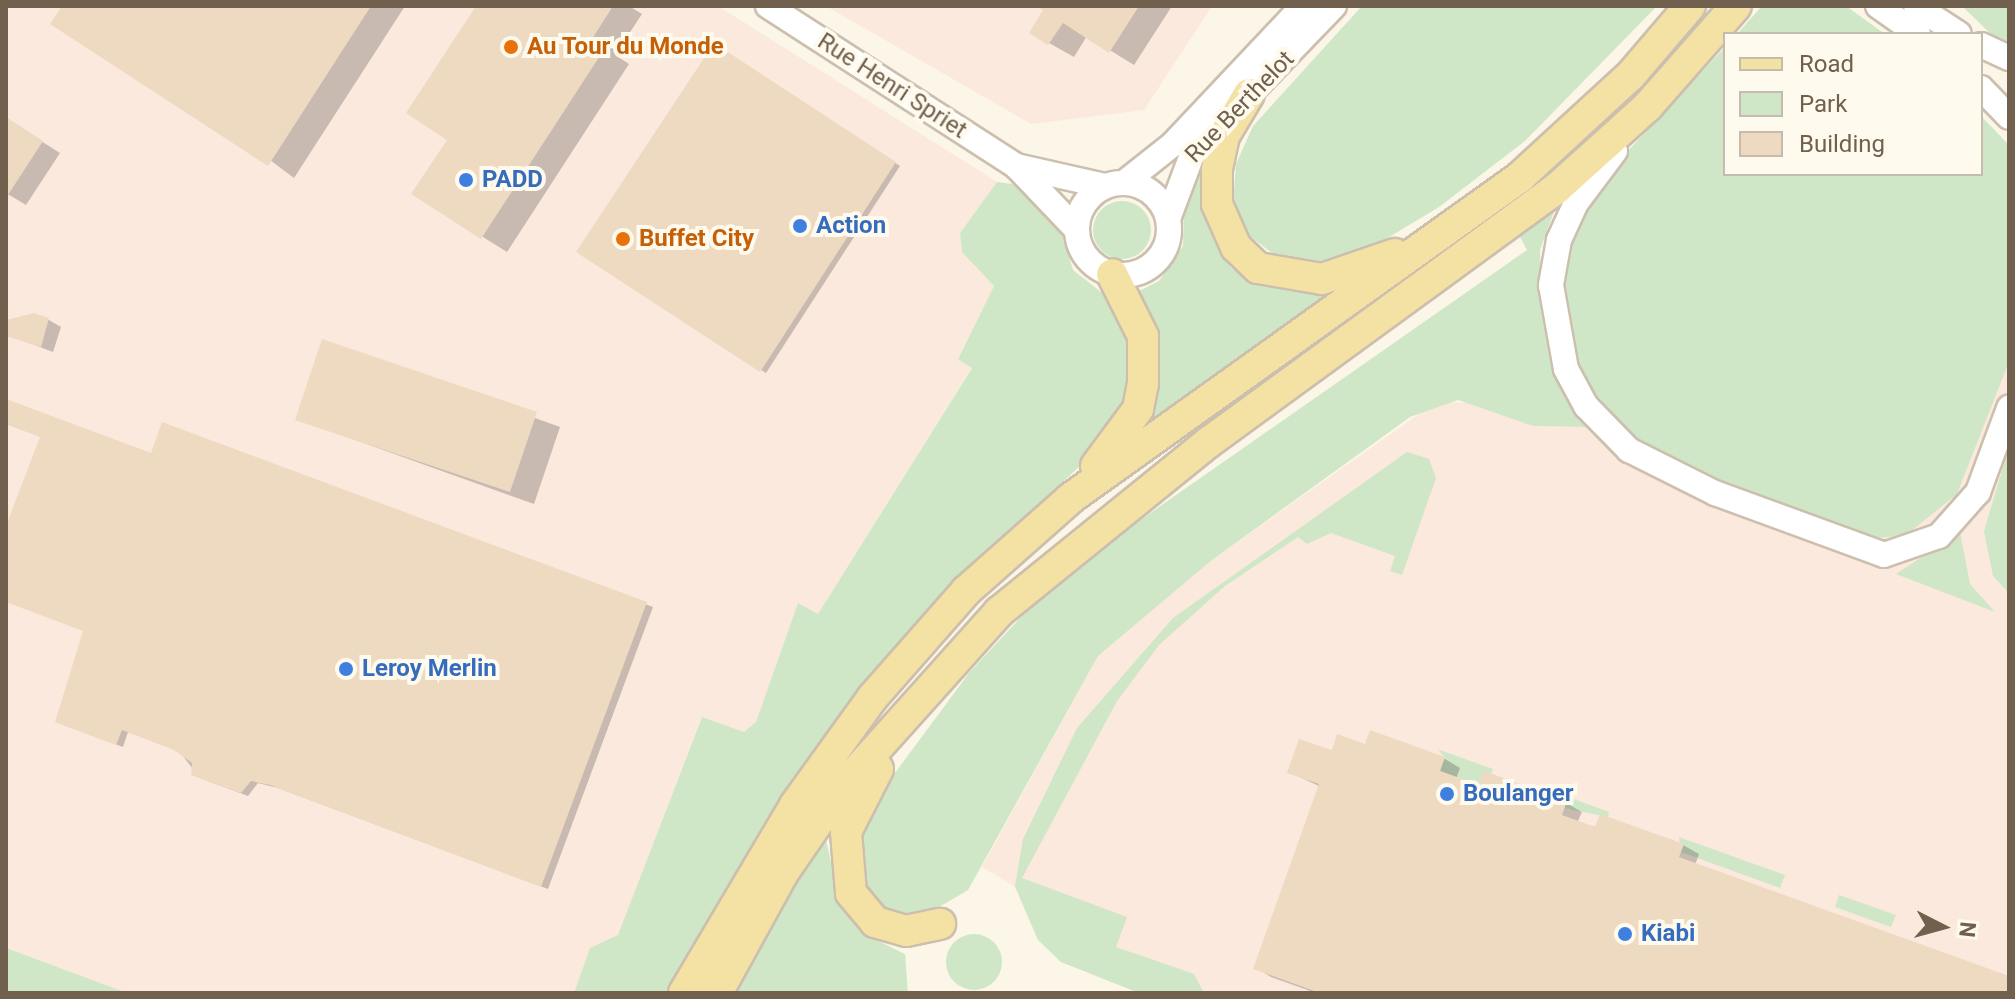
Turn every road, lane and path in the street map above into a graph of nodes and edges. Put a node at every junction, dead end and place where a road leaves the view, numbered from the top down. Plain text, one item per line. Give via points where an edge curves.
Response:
1 (768, 6) edge
2 (1303, 6) edge
3 (1334, 6) edge
4 (1690, 6) edge
5 (1736, 6) edge
6 (1878, 6) edge
7 (1916, 6) edge
8 (1915, 32) edge
9 (1956, 32) edge
10 (1983, 46) edge
11 (2009, 58) edge
12 (1983, 90) edge
13 (1249, 94) junction
14 (1648, 106) junction
15 (2009, 117) edge
16 (1016, 166) junction
17 (1114, 184) junction
18 (1168, 219) junction
19 (1465, 219) junction
20 (1077, 230) junction
21 (1112, 274) junction
22 (2009, 408) edge
23 (1071, 498) junction
24 (980, 633) junction
25 (940, 924) dead end
26 (684, 993) edge
27 (717, 993) edge

1 - 16 street, Rue Henri Spriet
2 - 17 street, Rue Berthelot via 1173,144
3 - 13 street, Rue Berthelot
4 - 19 main road via 1597,107
5 - 14 main road
6 - 8 street
7 - 9 street
10 - 11 street
12 - 15 street
13 - 18 street, Rue Berthelot via 1184,164
13 - 19 main road via 1219,152 1217,204 1236,247 1258,268 1322,279 1390,257
14 - 22 street via 1576,203 1551,285 1566,369 1586,406 1629,450 1715,493 1884,555 1939,536 1978,492
14 - 24 main road via 1478,253 1209,442 1046,568
16 - 17 street
16 - 20 street
17 - 18 street via 1157,197
17 - 20 street via 1084,204
18 - 21 street via 1168,243 1156,263 1135,274
19 - 23 main road
20 - 21 street via 1089,261
21 - 23 main road via 1143,336 1143,384 1122,436
23 - 26 main road via 966,591 873,697 795,805
24 - 25 main road via 917,711 858,799 846,832 846,877 859,908 906,931
24 - 27 main road via 842,787 783,873

